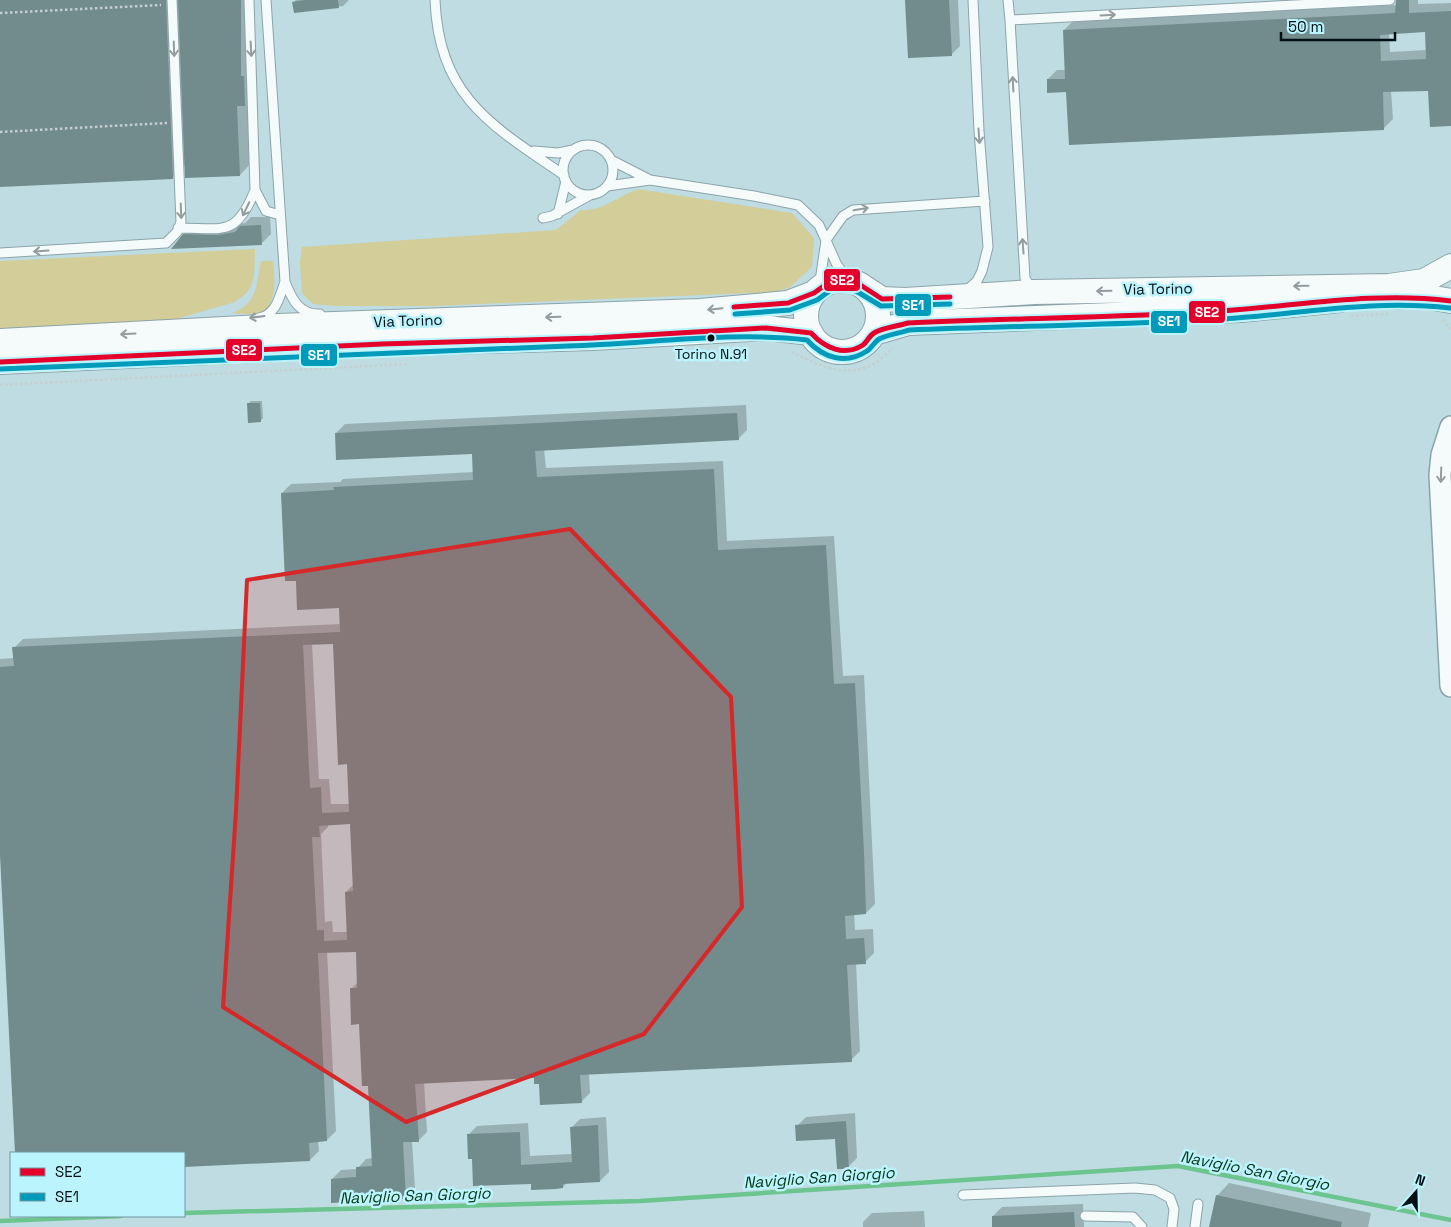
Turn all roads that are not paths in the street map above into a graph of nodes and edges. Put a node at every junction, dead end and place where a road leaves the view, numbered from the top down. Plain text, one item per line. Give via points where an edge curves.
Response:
1 (248, 0) edge
2 (266, 0) edge
3 (434, 0) edge
4 (973, 0) edge
5 (1008, 0) edge
6 (1390, 0) edge
7 (169, 3) edge
8 (1010, 20) junction
9 (527, 149) junction
10 (575, 149) junction
11 (612, 160) junction
12 (565, 178) junction
13 (650, 180) junction
14 (607, 186) junction
15 (255, 190) junction
16 (591, 195) junction
17 (984, 201) junction
18 (558, 214) junction
19 (280, 215) junction
20 (543, 218) dead end
21 (178, 228) junction
22 (826, 240) junction
23 (0, 253) edge
24 (1451, 266) edge
25 (285, 282) junction
26 (862, 286) junction
27 (817, 291) junction
28 (1034, 292) junction
29 (960, 296) junction
30 (1451, 301) edge
31 (346, 313) dead end
32 (330, 314) dead end
33 (392, 322) junction
34 (167, 332) junction
35 (874, 332) junction
36 (811, 333) junction
37 (0, 341) edge
38 (0, 362) edge
39 (1451, 427) edge
40 (1451, 686) edge
41 (963, 1195) dead end
42 (1198, 1204) dead end
43 (1085, 1216) dead end
44 (1142, 1227) edge
45 (1172, 1227) edge
46 (1195, 1227) edge

1 -> 15 lane
2 - 19 lane
3 - 9 lane via 439,37 447,63 463,92 494,127
4 -> 17 lane
5 - 8 lane
8 -> 6 lane
7 -> 21 lane via 181,222
28 -> 8 lane via 1025,278
9 - 10 lane via 542,153
9 - 12 lane
10 - 11 lane via 597,146
10 - 12 lane via 567,158
11 - 13 lane
11 - 14 lane via 613,174
12 - 16 lane via 574,190
12 - 18 lane
13 - 14 lane
13 - 22 lane via 798,205 819,225
14 - 16 lane
15 - 19 lane via 266,211
15 -> 21 lane via 242,217 226,228
16 - 18 lane
22 -> 17 lane via 843,216 853,210
17 - 29 lane via 986,261 977,281
18 - 20 lane
19 - 25 lane
21 -> 23 lane via 166,243
22 - 26 lane via 843,273
22 - 27 lane
24 -> 28 main road, Via Torino via 1424,281 1389,286
25 - 32 lane via 300,308 313,314
25 -> 34 lane via 274,310 265,316 225,319
26 - 27 main road via 841,280 828,282
26 - 29 main road, Via Torino via 882,299
26 - 35 main road via 871,294 877,309
27 -> 33 main road, Via Torino via 788,303 700,311
27 - 36 main road via 806,314
28 - 29 main road, Via Torino
30 - 35 main road, Via Torino via 1422,296 1357,298 1241,310 908,323
31 - 33 lane via 370,315
33 - 34 main road, Via Torino
34 -> 37 main road, Via Torino
35 - 36 main road via 858,348 841,351 821,344
36 - 38 main road, Via Torino via 766,328
39 -> 40 street via 1442,455 1440,475
41 - 45 lane via 1135,1188 1155,1190 1170,1198 1174,1210
42 - 46 lane
43 - 44 lane via 1134,1217

